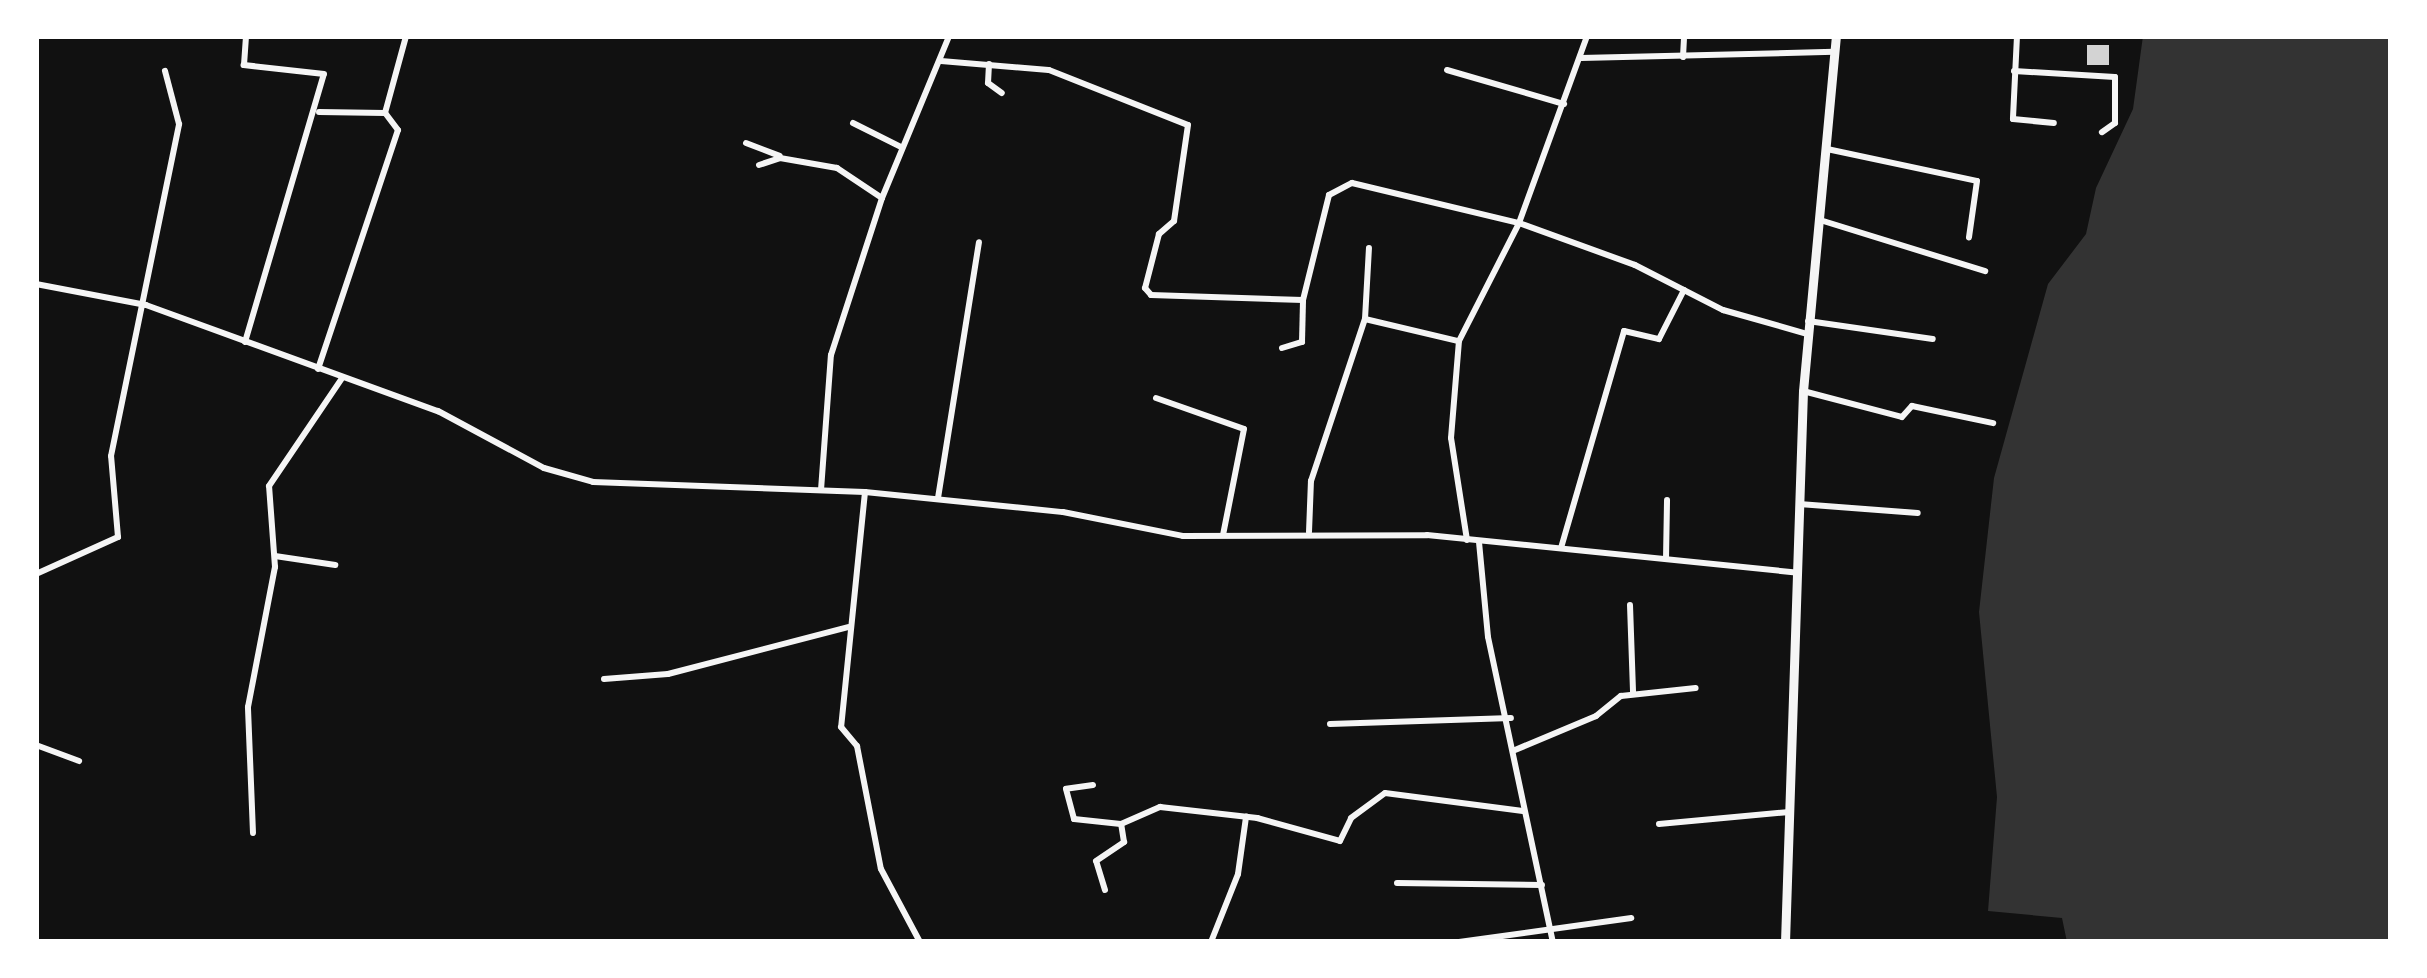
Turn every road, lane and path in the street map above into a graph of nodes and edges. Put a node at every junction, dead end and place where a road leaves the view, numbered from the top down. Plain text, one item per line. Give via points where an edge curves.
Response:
1 (246, 36) edge
2 (406, 36) edge
3 (949, 36) edge
4 (1587, 36) edge
5 (1684, 36) edge
6 (1836, 36) edge
7 (2017, 36) edge
8 (1834, 52) junction
9 (1682, 57) junction
10 (1581, 58) junction
11 (940, 61) junction
12 (989, 64) junction
13 (1447, 70) dead end
14 (165, 71) dead end
15 (2014, 71) junction
16 (1002, 94) dead end
17 (1564, 104) junction
18 (319, 112) junction
19 (385, 112) junction
20 (853, 123) dead end
21 (2054, 123) dead end
22 (2102, 131) dead end
23 (746, 143) dead end
24 (901, 147) junction
25 (1824, 149) junction
26 (783, 158) junction
27 (759, 165) dead end
28 (882, 198) junction
29 (1817, 219) junction
30 (1519, 223) junction
31 (1969, 237) dead end
32 (979, 242) dead end
33 (1370, 248) dead end
34 (1985, 271) dead end
35 (36, 284) edge
36 (1684, 290) junction
37 (1303, 300) junction
38 (146, 305) junction
39 (1365, 319) junction
40 (1808, 321) junction
41 (1807, 334) junction
42 (1933, 339) dead end
43 (1459, 341) junction
44 (245, 342) junction
45 (1282, 348) dead end
46 (318, 369) junction
47 (342, 378) junction
48 (1803, 391) junction
49 (1156, 398) dead end
50 (1993, 423) dead end
51 (820, 490) junction
52 (865, 492) junction
53 (938, 498) junction
54 (1667, 500) dead end
55 (1799, 504) junction
56 (1918, 513) dead end
57 (1309, 532) junction
58 (1223, 536) junction
59 (1467, 540) junction
60 (1479, 542) junction
61 (1561, 549) junction
62 (275, 556) junction
63 (1666, 559) junction
64 (335, 565) dead end
65 (1798, 573) junction
66 (36, 574) edge
67 (1630, 604) dead end
68 (848, 627) junction
69 (604, 679) dead end
70 (1696, 688) dead end
71 (1633, 693) junction
72 (1511, 718) junction
73 (1330, 724) dead end
74 (36, 745) edge
75 (1515, 750) junction
76 (79, 760) dead end
77 (1093, 784) dead end
78 (1523, 811) junction
79 (1792, 812) junction
80 (1246, 817) junction
81 (1121, 824) junction
82 (1659, 824) dead end
83 (253, 832) dead end
84 (1397, 883) dead end
85 (1541, 885) junction
86 (1106, 890) dead end
87 (1630, 918) dead end
88 (1552, 932) junction
89 (920, 942) edge
90 (1210, 942) edge
91 (1459, 942) edge
92 (1553, 942) edge
93 (1785, 942) edge

1 - 18 street via 244,65 324,74
2 - 19 street
3 - 11 street
4 - 10 street
5 - 9 street
6 - 8 highway
7 - 15 street
8 - 9 street
8 - 25 highway
9 - 10 street
10 - 17 street
11 - 12 street
11 - 24 street
12 - 16 street via 988,82
12 - 37 street via 1093,83 1188,125 1174,220 1159,234 1145,288 1151,296
13 - 17 street
14 - 38 street via 179,124
15 - 21 street via 2012,119
15 - 22 street via 2115,77 2115,123
17 - 30 street
18 - 19 street
18 - 44 street via 305,126
19 - 46 street via 398,130
20 - 24 street
23 - 26 street
24 - 28 street
25 - 29 highway
25 - 31 street via 1977,181
26 - 27 street
26 - 28 street via 837,168
28 - 51 street via 828,365
29 - 34 street
29 - 40 highway
30 - 36 street
30 - 37 street via 1338,185 1319,222
30 - 43 street
32 - 53 street
33 - 39 street
35 - 38 street
36 - 41 street
36 - 61 street via 1659,340 1624,331
37 - 45 street via 1302,342
38 - 44 street
38 - 66 street via 111,456 118,537
39 - 43 street
39 - 57 street via 1340,415 1311,482
40 - 41 highway
40 - 42 street
41 - 48 highway
43 - 59 street via 1451,438
44 - 46 street
46 - 47 street
47 - 51 street via 438,411 544,468 593,482
47 - 62 street via 268,485
48 - 50 street via 1902,417 1912,406
48 - 55 highway
49 - 58 street via 1244,429
51 - 52 street
52 - 53 street
52 - 68 street
53 - 58 street
54 - 63 street
55 - 56 street
55 - 65 highway
57 - 58 street
57 - 59 street
59 - 60 street
60 - 61 street
60 - 72 street via 1488,638
61 - 63 street
62 - 64 street
62 - 83 street via 248,707
63 - 65 street
65 - 79 highway
67 - 71 street
68 - 69 street via 668,674
68 - 89 street via 841,727 857,746 881,869
70 - 71 street
71 - 75 street
72 - 73 street
72 - 75 street
74 - 76 street
75 - 78 street
77 - 81 street via 1066,790 1074,819
78 - 80 street via 1385,793 1352,818 1340,841
78 - 85 street
79 - 82 street
79 - 93 highway
80 - 81 street via 1160,807
80 - 90 street via 1238,874
81 - 86 street via 1124,842 1096,861
84 - 85 street
85 - 88 street
87 - 88 street
88 - 91 street
88 - 92 street

